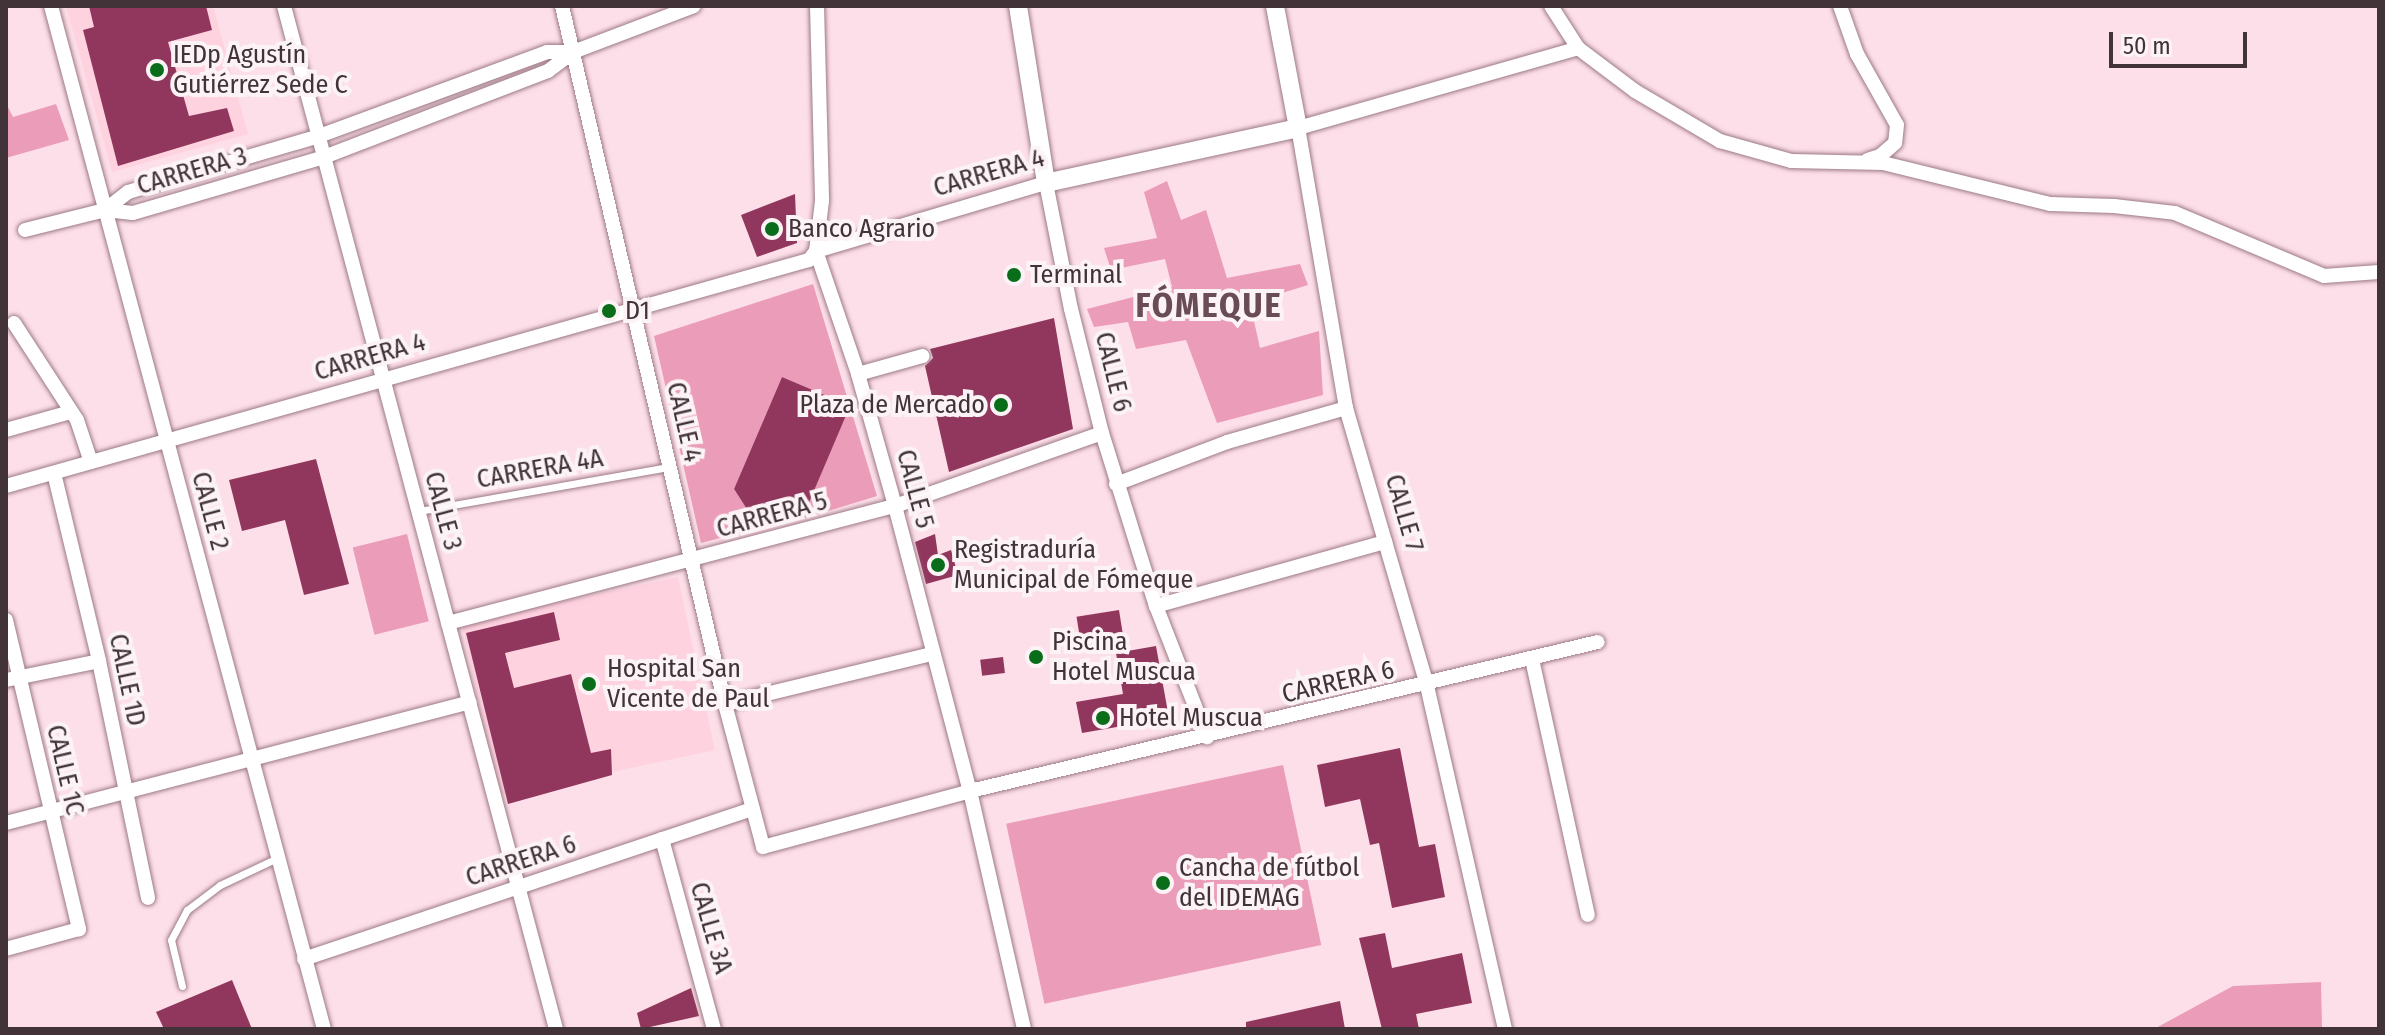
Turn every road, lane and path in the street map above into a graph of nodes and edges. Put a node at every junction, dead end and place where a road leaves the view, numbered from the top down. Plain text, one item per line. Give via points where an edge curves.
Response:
1 (51, 6) edge
2 (284, 6) edge
3 (562, 6) edge
4 (694, 6) edge
5 (817, 6) edge
6 (1018, 6) edge
7 (1275, 6) edge
8 (1551, 6) edge
9 (1840, 6) edge
10 (1578, 48) junction
11 (573, 52) junction
12 (1298, 128) junction
13 (319, 136) junction
14 (324, 157) junction
15 (1856, 164) junction
16 (1046, 183) junction
17 (105, 210) junction
18 (25, 230) dead end
19 (816, 251) junction
20 (2379, 272) edge
21 (634, 309) junction
22 (14, 323) dead end
23 (923, 356) dead end
24 (858, 374) junction
25 (384, 380) junction
26 (1346, 408) junction
27 (71, 412) junction
28 (6, 430) edge
29 (1102, 433) junction
30 (167, 441) junction
31 (91, 462) junction
32 (669, 467) junction
33 (54, 473) junction
34 (1116, 484) junction
35 (6, 486) edge
36 (895, 506) junction
37 (418, 511) junction
38 (1385, 542) junction
39 (691, 562) junction
40 (1156, 606) junction
41 (6, 620) edge
42 (448, 623) junction
43 (1598, 642) dead end
44 (932, 654) junction
45 (1532, 659) junction
46 (99, 661) junction
47 (12, 679) edge
48 (1427, 685) junction
49 (469, 702) junction
50 (725, 704) junction
51 (1207, 737) junction
52 (251, 759) junction
53 (127, 791) junction
54 (970, 791) junction
55 (753, 809) junction
56 (49, 811) junction
57 (6, 823) edge
58 (662, 839) junction
59 (763, 847) joint
60 (277, 858) junction
61 (518, 887) junction
62 (148, 898) dead end
63 (1588, 915) dead end
64 (6, 949) edge
65 (304, 959) junction
66 (182, 986) dead end
67 (324, 1029) edge
68 (556, 1029) edge
69 (714, 1029) edge
70 (1024, 1029) edge
71 (1505, 1029) edge

1 - 17 street, CALLE 2
2 - 13 street, CALLE 3
3 - 11 street, CALLE 4
4 - 11 street, CARRERA 3
5 - 19 street, CALLE 5 via 822,201
6 - 16 street, CALLE 6
7 - 12 street, CALLE 7
8 - 10 street
9 - 15 street via 1857,54 1897,125 1895,143 1880,156
10 - 12 street, CARRERA 4
10 - 15 street via 1635,91 1720,141 1791,161
11 - 13 street, CARRERA 3 via 547,52
11 - 14 street, CARRERA 3 via 548,71
11 - 21 street, CALLE 4
12 - 16 street, CARRERA 4
12 - 26 street, CALLE 7
13 - 14 street, CALLE 3
13 - 17 street, CARRERA 3 via 128,192
14 - 17 street, CARRERA 3 via 133,213
14 - 25 street, CALLE 3
15 - 20 street via 1883,163 2050,204 2175,213 2324,276
16 - 19 street, CARRERA 4
16 - 29 street, CALLE 6
17 - 18 street
17 - 30 street, CALLE 2
19 - 21 street, CARRERA 4 via 809,260
19 - 24 street, CALLE 5
21 - 25 street, CARRERA 4
21 - 32 street, CALLE 4
22 - 27 street
23 - 24 street
24 - 36 street, CALLE 5
25 - 30 street, CARRERA 4
25 - 37 street, CALLE 3
26 - 34 street via 1227,442
26 - 38 street, CALLE 7
27 - 28 street
27 - 31 street
29 - 34 street, CALLE 6
29 - 36 street, CARRERA 5
30 - 31 street, CARRERA 4
30 - 52 street, CALLE 2
31 - 33 street, CARRERA 4
32 - 37 lane, CARRERA 4A
32 - 39 street, CALLE 4
33 - 35 street, CARRERA 4
33 - 46 street, CALLE 1D
34 - 40 street, CALLE 6
36 - 39 street, CARRERA 5
36 - 44 street, CALLE 5
37 - 42 street, CALLE 3
38 - 40 street
38 - 48 street, CALLE 7
39 - 42 street, CARRERA 5
39 - 50 street, CALLE 4
40 - 51 street, CALLE 6
41 - 47 street, CALLE 1C
42 - 49 street, CALLE 3
43 - 45 street, CARRERA 6
44 - 50 street
44 - 54 street, CALLE 5
45 - 48 street, CARRERA 6
45 - 63 street
46 - 47 street
46 - 53 street, CALLE 1D
47 - 56 street, CALLE 1C
48 - 51 street, CARRERA 6
48 - 71 street, CALLE 7
49 - 52 street
49 - 61 street, CALLE 3
50 - 55 street, CALLE 4
51 - 54 street, CARRERA 6
52 - 53 street
52 - 60 street, CALLE 2
53 - 56 street
53 - 62 street, CALLE 1D
54 - 59 street, CARRERA 6
54 - 70 street, CALLE 5
55 - 58 street, CARRERA 6
55 - 59 street, CALLE 4
56 - 57 street
56 - 64 street, CALLE 1C via 79,929
58 - 61 street, CARRERA 6
58 - 69 street, CALLE 3A
60 - 65 street, CALLE 2
60 - 66 lane via 220,885 187,910 171,940
61 - 65 street, CARRERA 6
61 - 68 street, CALLE 3
65 - 67 street, CALLE 2

